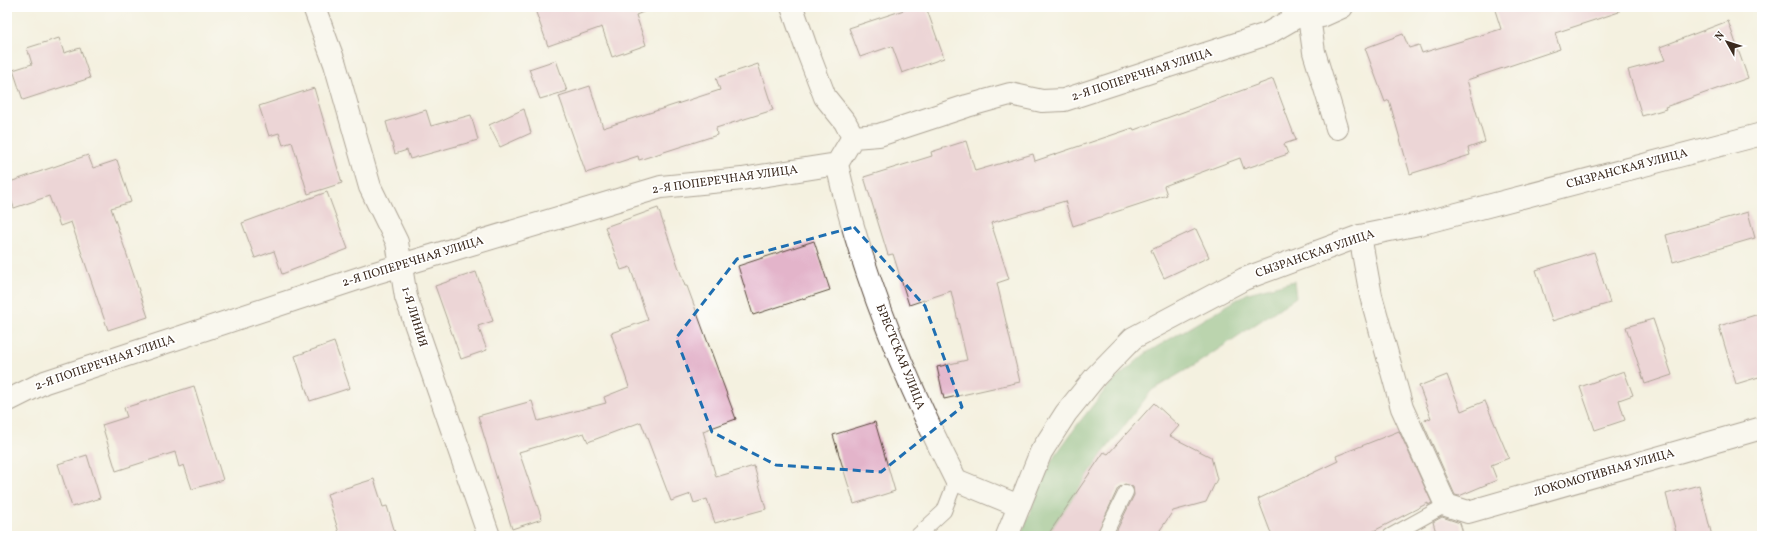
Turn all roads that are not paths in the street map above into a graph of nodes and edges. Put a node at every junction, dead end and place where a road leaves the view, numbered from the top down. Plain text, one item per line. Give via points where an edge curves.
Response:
1 (314, 7) edge
2 (792, 7) edge
3 (1342, 7) edge
4 (1301, 14) edge
5 (1337, 128) dead end
6 (1762, 134) edge
7 (853, 137) junction
8 (837, 164) junction
9 (1360, 236) junction
10 (401, 266) junction
11 (7, 401) edge
12 (1762, 428) edge
13 (956, 480) junction
14 (1126, 492) dead end
15 (1018, 506) junction
16 (1446, 506) junction
17 (489, 536) edge
18 (917, 536) edge
19 (1007, 536) edge
20 (1104, 536) edge
21 (1390, 536) edge

1 - 10 street, 1-Я ЛИНИЯ via 335,64 370,187 397,242
2 - 7 street via 825,97 845,122
3 - 4 street, 2-Я ПОПЕРЕЧНАЯ УЛИЦА via 1322,16
4 - 5 street
4 - 7 street, 2-Я ПОПЕРЕЧНАЯ УЛИЦА via 1267,34 1064,100 1042,101 1010,94 879,135
6 - 9 street, СЫЗРАНСКАЯ УЛИЦА via 1419,224
7 - 8 street
8 - 10 street, 2-Я ПОПЕРЕЧНАЯ УЛИЦА via 742,179 662,187
8 - 13 street, БРЕСТСКАЯ УЛИЦА via 843,192 881,312 932,432
9 - 15 street, СЫЗРАНСКАЯ УЛИЦА via 1244,278 1133,338 1096,376 1066,413 1041,452
9 - 16 street via 1371,296 1402,408
10 - 11 street, 2-Я ПОПЕРЕЧНАЯ УЛИЦА via 45,382
10 - 17 street, 1-Я ЛИНИЯ via 406,297
12 - 16 street, ЛОКОМОТИВНАЯ УЛИЦА via 1468,512
13 - 15 street
13 - 18 lane via 944,511
14 - 20 lane
15 - 19 street, СЫЗРАНСКАЯ УЛИЦА
16 - 21 lane

